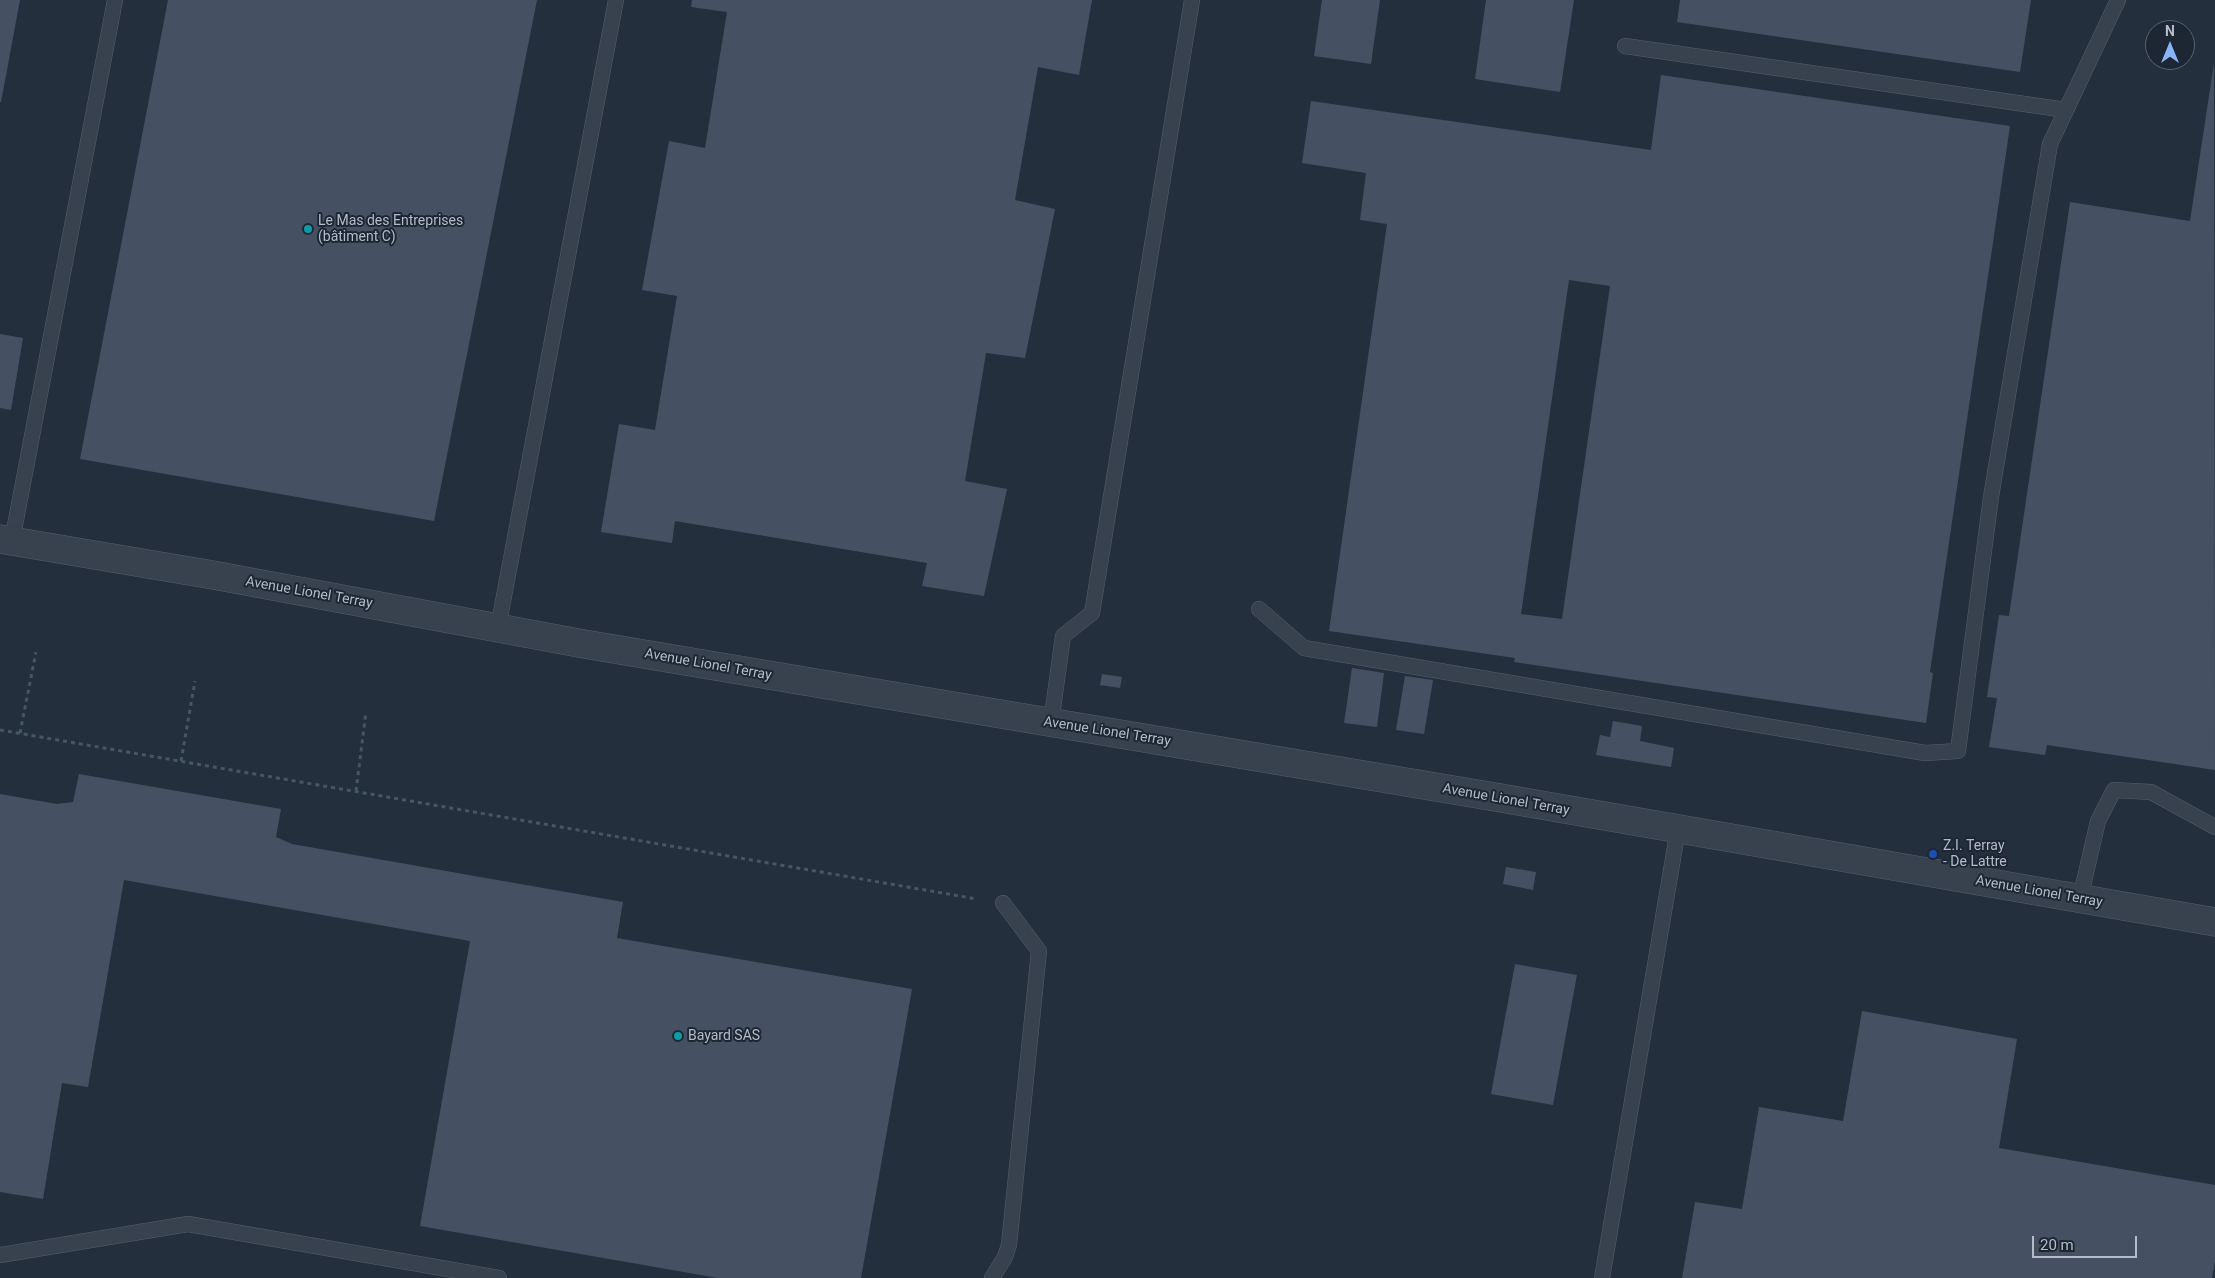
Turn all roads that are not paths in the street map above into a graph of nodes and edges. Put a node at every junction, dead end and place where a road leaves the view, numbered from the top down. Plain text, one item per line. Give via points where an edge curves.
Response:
1 (115, 0) edge
2 (616, 0) edge
3 (1192, 0) edge
4 (2118, 0) edge
5 (1625, 46) dead end
6 (2066, 110) junction
7 (6, 540) edge
8 (1259, 609) dead end
9 (498, 628) junction
10 (1051, 723) junction
11 (2215, 827) edge
12 (1678, 829) junction
13 (2080, 899) junction
14 (1003, 903) road end
15 (2215, 922) edge
16 (0, 1256) edge
17 (499, 1278) edge
18 (992, 1278) edge
19 (1602, 1278) edge

1 - 7 lane
2 - 9 lane
3 - 10 lane via 1092,613 1063,636
4 - 6 lane
5 - 6 lane
6 - 8 lane via 2050,144 1991,497 1958,751 1925,753 1304,648
7 - 9 street, Avenue Lionel Terray
9 - 10 street, Avenue Lionel Terray
10 - 12 street, Avenue Lionel Terray
11 - 13 lane via 2151,792 2114,790 2098,821
12 - 13 street, Avenue Lionel Terray
12 - 19 lane
13 - 15 street, Avenue Lionel Terray
14 - 18 lane via 1039,951 1009,1245 1006,1257
16 - 17 lane via 188,1224

